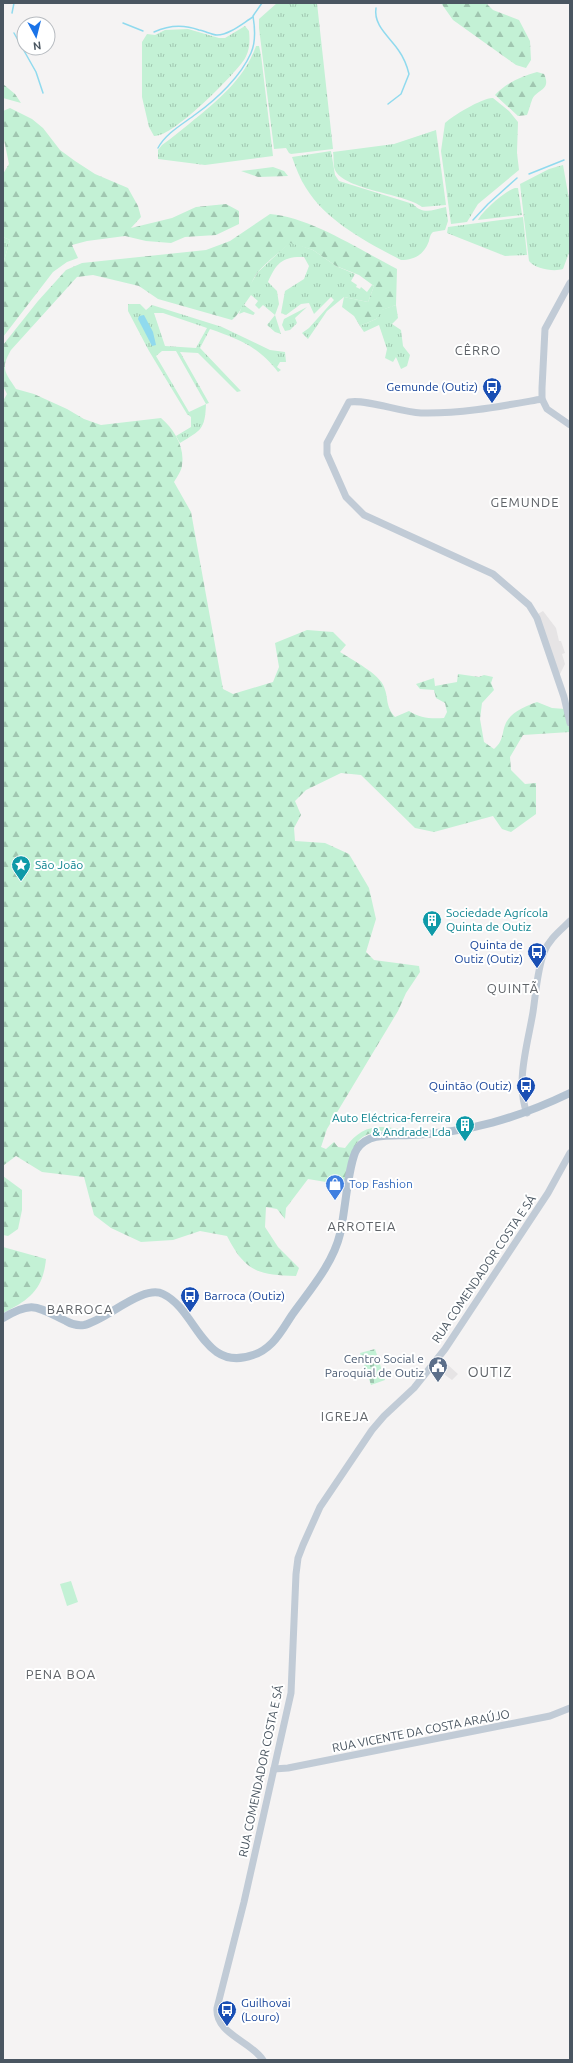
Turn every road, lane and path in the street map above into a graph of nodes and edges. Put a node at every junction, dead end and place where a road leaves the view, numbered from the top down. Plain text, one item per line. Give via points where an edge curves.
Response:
1 (570, 283) edge
2 (542, 399) junction
3 (570, 425) edge
4 (570, 723) edge
5 (570, 921) edge
6 (570, 1093) edge
7 (527, 1113) junction
8 (570, 1153) edge
9 (3, 1318) edge
10 (570, 1708) edge
11 (274, 1769) junction
12 (263, 2060) edge

1 - 2 main road via 545,329
2 - 3 main road via 547,409
2 - 4 main road via 449,414 419,413 349,402 327,443 327,454 346,496 364,515 493,574 529,605 537,618 564,697
5 - 7 main road via 550,941 544,951 523,1074 523,1099
6 - 7 main road
7 - 9 main road via 462,1129 431,1134 377,1137 362,1143 354,1158 337,1245 274,1341 256,1354 239,1358 227,1357 216,1352 204,1341 176,1304 157,1292 140,1296 82,1325 73,1324 29,1306
8 - 11 main road, RUA COMENDADOR COSTA E SÁ via 548,1193 445,1348 422,1380 372,1430 316,1516 297,1565 292,1687
10 - 11 main road, RUA VICENTE DA COSTA ARAÚJO via 550,1716
11 - 12 main road, RUA COMENDADOR COSTA E SÁ via 244,1902 218,2000 217,2016 226,2028 258,2053

